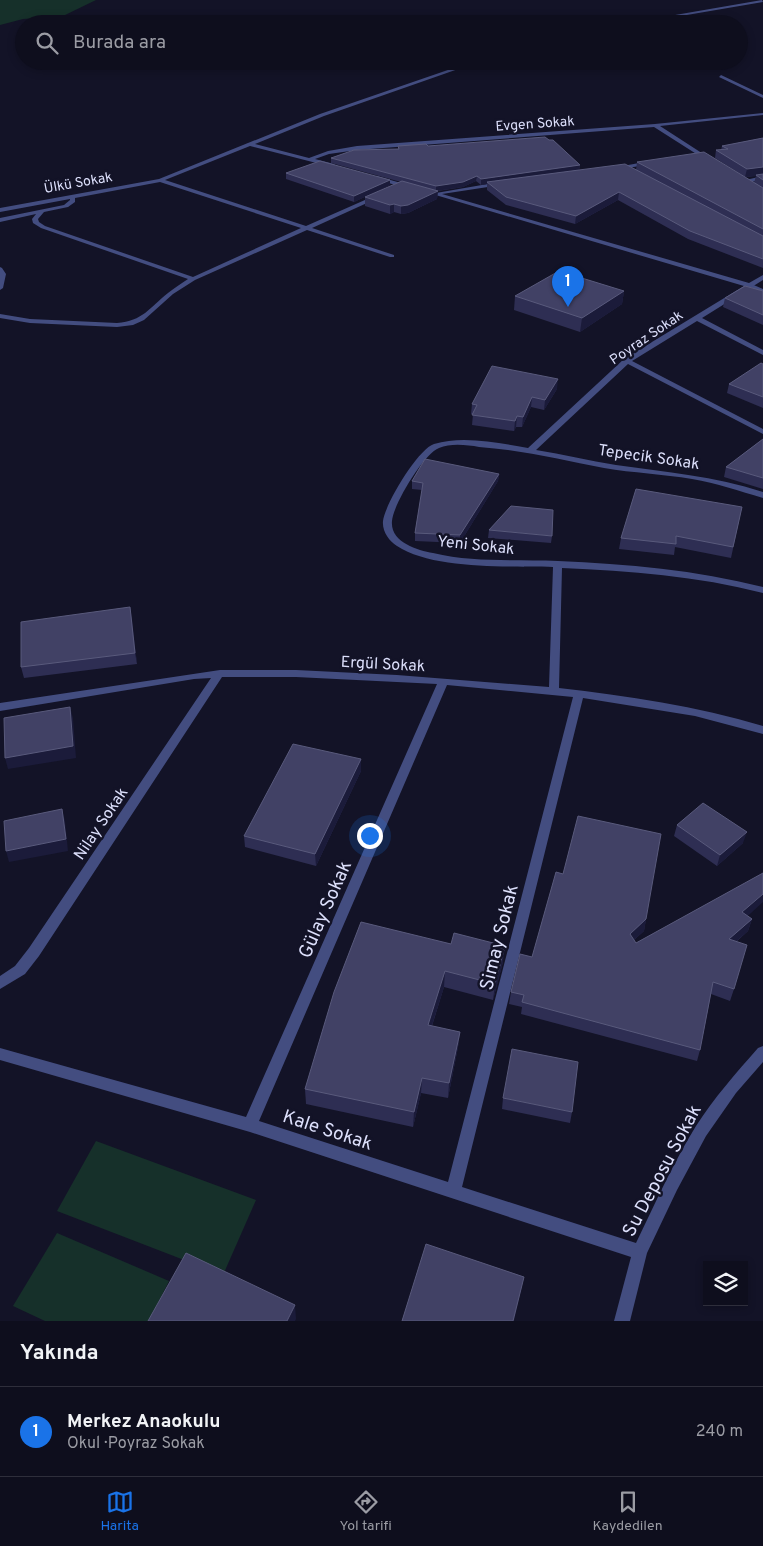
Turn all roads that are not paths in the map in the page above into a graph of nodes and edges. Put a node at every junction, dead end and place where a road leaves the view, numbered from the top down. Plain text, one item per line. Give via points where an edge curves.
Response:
1 (763, 1) edge
2 (679, 15) edge
3 (453, 70) edge
4 (721, 76) dead end
5 (763, 97) edge
6 (763, 114) edge
7 (655, 125) junction
8 (250, 144) junction
9 (703, 156) junction
10 (694, 158) edge
11 (310, 159) junction
12 (712, 161) edge
13 (659, 162) edge
14 (338, 167) edge
15 (623, 167) junction
16 (604, 169) edge
17 (632, 171) edge
18 (736, 176) edge
19 (374, 177) edge
20 (763, 178) edge
21 (160, 180) junction
22 (744, 181) junction
23 (510, 183) edge
24 (402, 185) junction
25 (751, 185) edge
26 (394, 189) edge
27 (385, 193) edge
28 (434, 194) junction
29 (72, 196) junction
30 (0, 210) edge
31 (41, 212) junction
32 (0, 220) edge
33 (306, 229) junction
34 (392, 256) dead end
35 (0, 269) edge
36 (763, 277) edge
37 (193, 280) junction
38 (748, 285) junction
39 (0, 288) edge
40 (763, 291) edge
41 (0, 316) edge
42 (697, 318) junction
43 (763, 353) edge
44 (627, 361) junction
45 (763, 432) edge
46 (530, 451) junction
47 (763, 495) edge
48 (558, 564) junction
49 (763, 590) edge
50 (220, 673) junction
51 (444, 681) junction
52 (554, 690) junction
53 (579, 693) junction
54 (0, 707) edge
55 (763, 730) edge
56 (0, 983) edge
57 (763, 1052) edge
58 (0, 1054) edge
59 (250, 1125) junction
60 (454, 1190) junction
61 (640, 1252) junction
62 (622, 1321) edge

1 - 2 street
3 - 8 street, Ülkü Sokak via 322,115
4 - 5 street
6 - 7 street, Evgen Sokak
7 - 9 street
7 - 11 street, Evgen Sokak via 366,147
8 - 11 street
8 - 21 street, Ülkü Sokak
9 - 10 street
9 - 12 street
11 - 14 street
13 - 15 street
15 - 16 street
15 - 17 street
18 - 22 street
19 - 24 street
20 - 22 street
21 - 29 street, Ülkü Sokak
21 - 33 street
22 - 25 street
23 - 28 street
24 - 26 street
24 - 28 street
27 - 33 street
28 - 38 street
29 - 30 street, Ülkü Sokak
29 - 31 street via 73,202 66,206
31 - 32 street
31 - 37 street via 35,219 42,227
33 - 34 street
33 - 37 street
35 - 39 street via 3,274
36 - 38 street, Poyraz Sokak
37 - 41 street via 131,324 30,321
38 - 40 street
38 - 42 street, Poyraz Sokak
42 - 43 street
42 - 44 street, Poyraz Sokak
44 - 45 street
44 - 46 street, Poyraz Sokak
46 - 47 street, Tepecik Sokak via 722,482
46 - 48 street, Yeni Sokak via 451,443 434,447 423,455 386,523 397,542 423,554 462,560
48 - 49 street, Yeni Sokak via 691,576
48 - 52 street
50 - 51 street, Ergül Sokak via 285,672
50 - 54 street, Ergül Sokak
50 - 56 street, Nilay Sokak via 34,952 20,970
51 - 52 street, Ergül Sokak
51 - 59 street, Gülay Sokak
52 - 53 street, Ergül Sokak
53 - 55 street, Ergül Sokak via 682,709
53 - 60 street, Simay Sokak
57 - 61 street, Su Deposu Sokak via 731,1088 701,1131
58 - 59 street, Kale Sokak
59 - 60 street, Kale Sokak
60 - 61 street, Kale Sokak
61 - 62 street, Su Deposu Sokak

